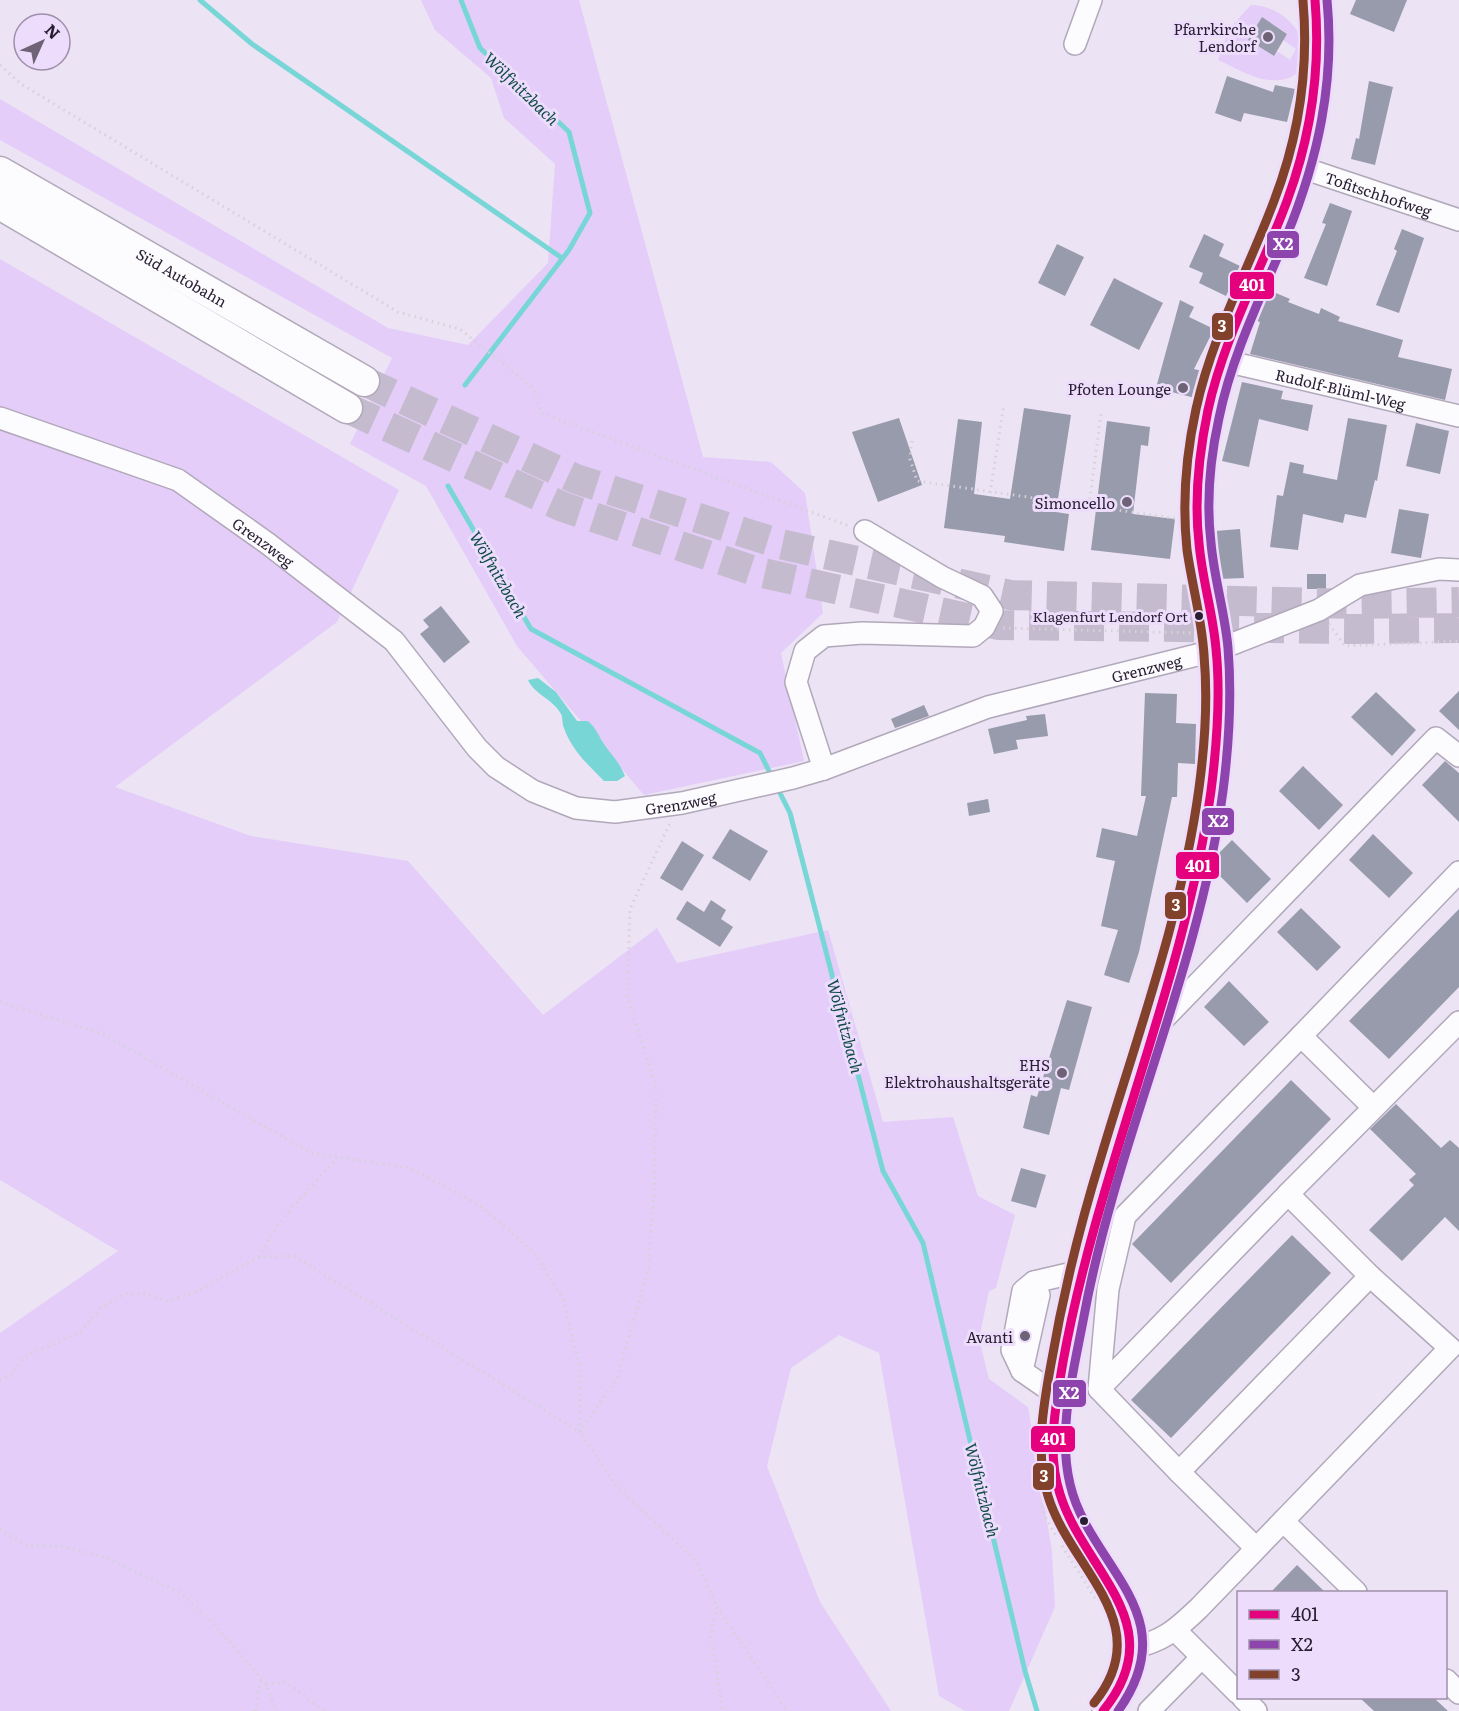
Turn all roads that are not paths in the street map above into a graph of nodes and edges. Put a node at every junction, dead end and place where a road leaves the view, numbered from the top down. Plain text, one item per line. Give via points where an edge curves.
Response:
1 (1091, 0) edge
2 (1315, 0) edge
3 (1075, 44) dead end
4 (1297, 166) junction
5 (0, 172) edge
6 (0, 204) edge
7 (1459, 220) edge
8 (1221, 360) junction
9 (364, 381) tunnel mouth
10 (347, 408) tunnel mouth
11 (1459, 416) edge
12 (0, 418) edge
13 (865, 531) road end
14 (1459, 570) edge
15 (1207, 645) junction
16 (1459, 756) edge
17 (824, 769) junction
18 (1459, 872) edge
19 (1459, 1022) edge
20 (1150, 1033) junction
21 (1301, 1036) junction
22 (1373, 1107) junction
23 (1288, 1194) junction
24 (1081, 1271) junction
25 (1370, 1276) junction
26 (1455, 1344) edge
27 (1099, 1389) junction
28 (1058, 1396) junction
29 (1179, 1472) junction
30 (1283, 1521) junction
31 (1256, 1548) junction
32 (1354, 1591) edge
33 (1176, 1630) junction
34 (1130, 1649) junction
35 (1202, 1657) junction
36 (1447, 1681) edge
37 (1237, 1691) edge
38 (1459, 1693) edge
39 (1244, 1699) edge
40 (1103, 1711) edge
41 (1149, 1711) edge
42 (1256, 1711) edge

1 - 3 street
2 - 4 street via 1320,34 1319,77
4 - 7 street, Tofitschhofweg
4 - 8 street via 1288,198
5 - 9 highway, Süd Autobahn
6 - 10 highway, Süd Autobahn
8 - 11 street, Rudolf-Blüml-Weg
8 - 15 street via 1205,426 1199,473
12 - 17 street, Grenzweg via 178,480 394,641 477,748 496,767 533,791 576,808 615,812 682,803
13 - 17 street via 982,596 992,611 974,636 824,636 804,651 796,682
14 - 15 street, Grenzweg via 1439,569 1360,585 1319,610
15 - 17 street, Grenzweg via 988,707
15 - 20 street via 1216,750 1207,812 1190,895
16 - 20 street via 1436,738
18 - 21 street
19 - 22 street
20 - 24 street
21 - 22 street
21 - 27 street via 1125,1216 1108,1288
22 - 23 street
23 - 25 street
23 - 27 street
24 - 28 street
24 - 28 street via 1034,1282 1039,1295 1022,1371
25 - 26 street
25 - 29 street
26 - 30 street
27 - 29 street
28 - 34 street via 1055,1462 1059,1491 1071,1524 1113,1584 1127,1615
29 - 31 street
30 - 31 street
30 - 32 street
31 - 33 street
33 - 34 street via 1155,1643
33 - 35 street
34 - 40 street via 1125,1679
35 - 37 street
35 - 41 street
36 - 38 street
39 - 42 street

